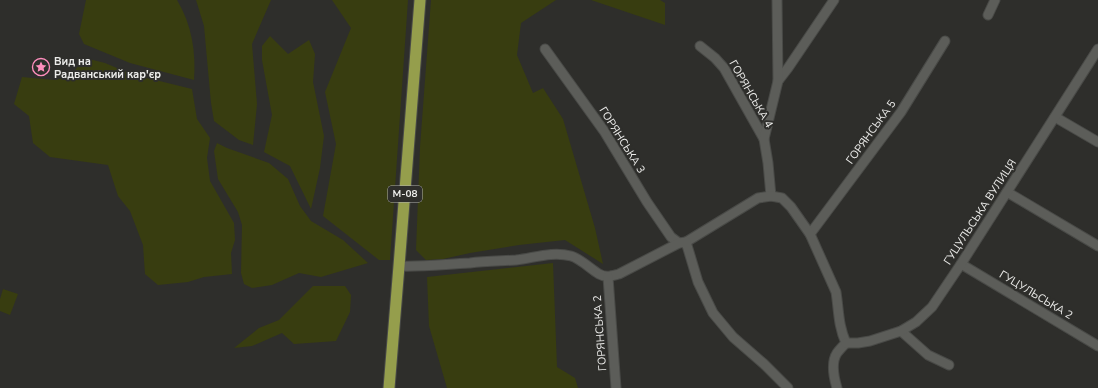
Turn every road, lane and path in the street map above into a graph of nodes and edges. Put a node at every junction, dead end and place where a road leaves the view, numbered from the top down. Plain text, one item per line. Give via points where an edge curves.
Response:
1 (420, 0) edge
2 (777, 0) edge
3 (834, 0) edge
4 (995, 0) edge
5 (988, 15) dead end
6 (945, 41) dead end
7 (700, 46) dead end
8 (1098, 48) edge
9 (545, 49) dead end
10 (1095, 59) edge
11 (778, 81) junction
12 (1055, 117) junction
13 (764, 139) junction
14 (1098, 142) edge
15 (1007, 192) junction
16 (771, 196) junction
17 (810, 234) junction
18 (682, 242) junction
19 (1098, 246) edge
20 (961, 264) junction
21 (399, 266) junction
22 (608, 277) junction
23 (901, 331) junction
24 (846, 343) junction
25 (1098, 346) edge
26 (949, 365) dead end
27 (388, 388) edge
28 (616, 388) edge
29 (788, 388) edge
30 (837, 388) edge

1 - 21 highway, М-08
2 - 11 street
3 - 11 street
4 - 5 street
6 - 17 street, ГОРЯНСЬКА 5 via 901,112
7 - 13 street, ГОРЯНСЬКА 4 via 724,68
8 - 10 street, ГУЦУЛЬСЬКА ВУЛИЦЯ
9 - 18 street, ГОРЯНСЬКА 3 via 604,131 671,237
10 - 12 street, ГУЦУЛЬСЬКА ВУЛИЦЯ
11 - 13 street
12 - 14 street
12 - 15 street, ГУЦУЛЬСЬКА ВУЛИЦЯ
13 - 16 street
15 - 19 street
15 - 20 street, ГУЦУЛЬСЬКА ВУЛИЦЯ
16 - 17 street via 782,198
16 - 18 street via 758,198
17 - 24 street via 836,292 839,324
18 - 22 street
18 - 29 street via 713,313 733,337
20 - 23 street, ГУЦУЛЬСЬКА ВУЛИЦЯ via 932,307 916,322
20 - 25 street, ГУЦУЛЬСЬКА 2
21 - 22 street via 420,267 517,260 551,254 571,256
21 - 27 highway, М-08
22 - 28 street, ГОРЯНСЬКА 2
23 - 24 street, ГУЦУЛЬСЬКА ВУЛИЦЯ via 870,341
23 - 26 street via 928,355
24 - 30 street via 836,354 834,365

